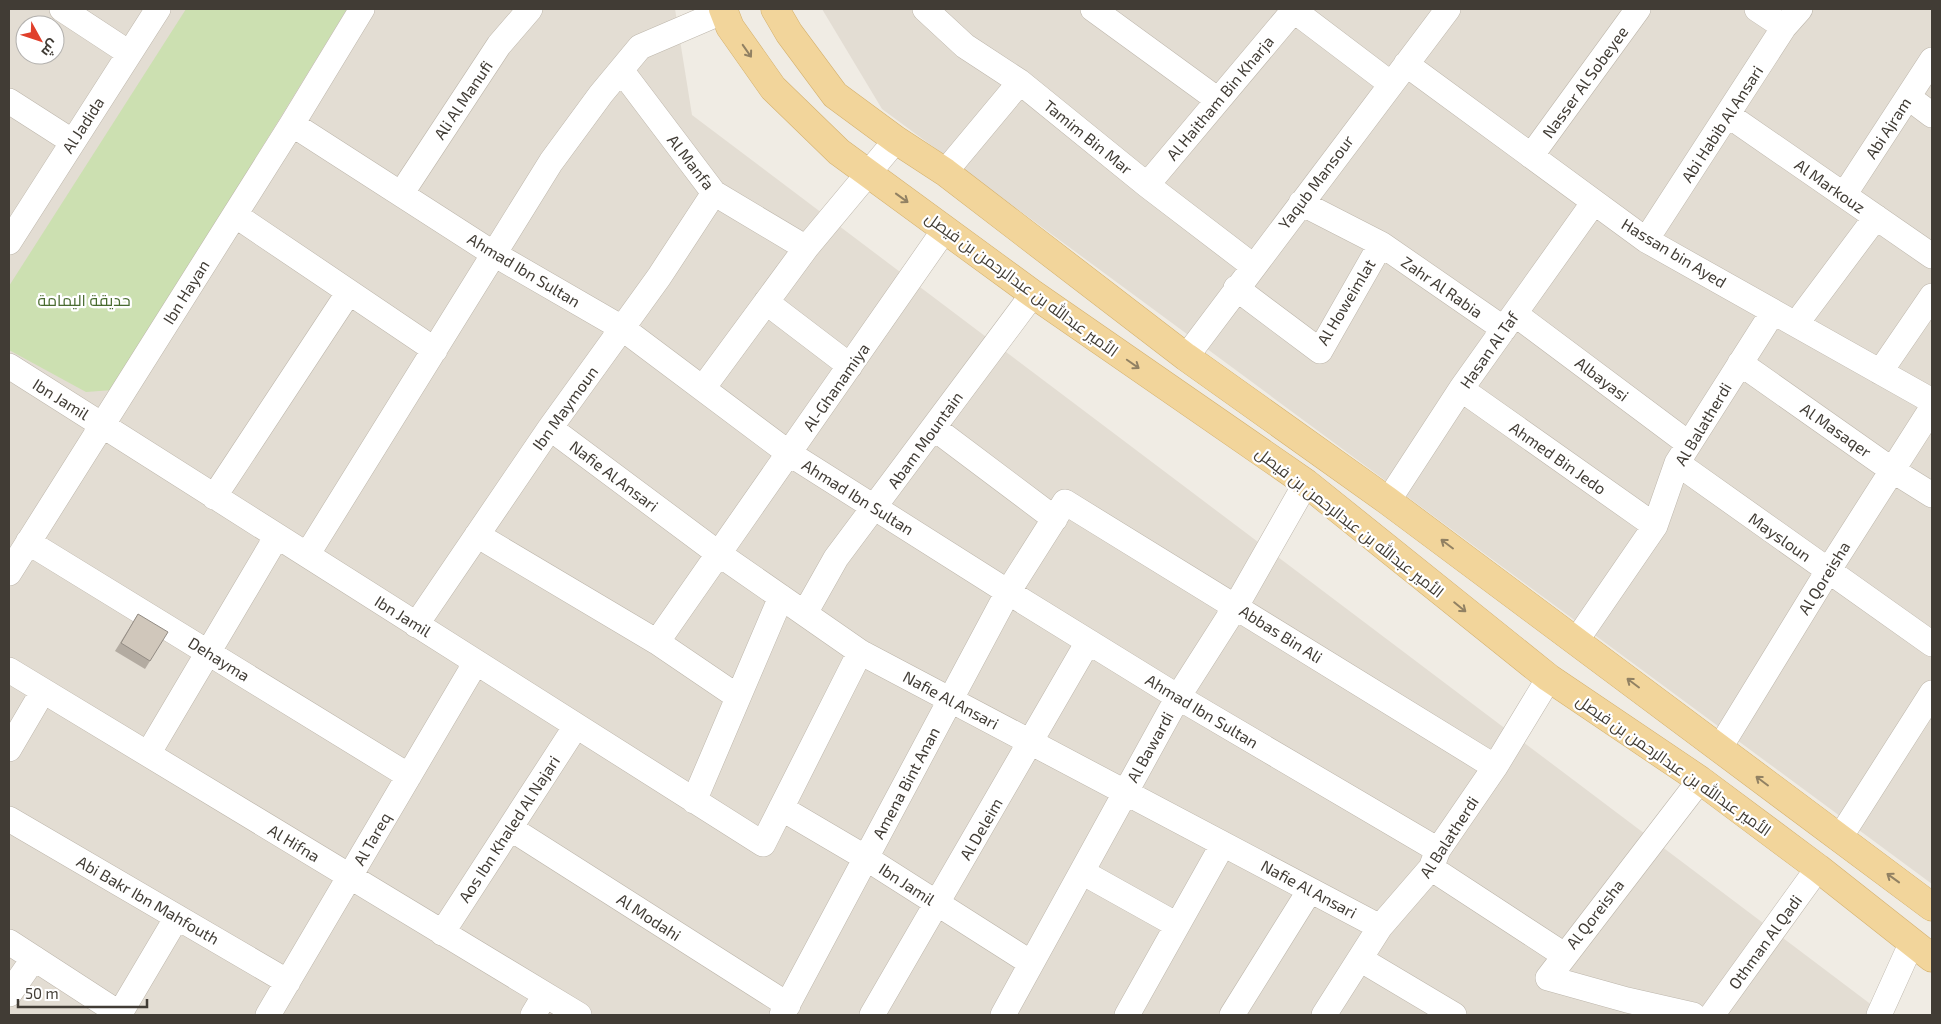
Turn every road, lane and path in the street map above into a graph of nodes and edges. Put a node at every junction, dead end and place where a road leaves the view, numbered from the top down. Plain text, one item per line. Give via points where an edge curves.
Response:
1 (62, 9) edge
2 (158, 9) edge
3 (362, 9) edge
4 (530, 9) edge
5 (775, 9) edge
6 (925, 9) edge
7 (1093, 9) edge
8 (1448, 9) edge
9 (1638, 9) edge
10 (1757, 9) edge
11 (724, 10) edge
12 (1293, 10) edge
13 (1792, 18) edge
14 (129, 53) junction
15 (1932, 60) edge
16 (1406, 64) junction
17 (620, 70) junction
18 (1020, 82) junction
19 (1391, 84) junction
20 (1908, 98) junction
21 (1218, 100) junction
22 (9, 101) edge
23 (1728, 115) junction
24 (1932, 115) edge
25 (292, 124) junction
26 (896, 140) junction
27 (72, 142) junction
28 (1531, 156) junction
29 (945, 172) junction
30 (869, 173) junction
31 (1147, 185) junction
32 (714, 193) junction
33 (401, 194) junction
34 (1844, 195) junction
35 (1594, 202) junction
36 (1301, 203) junction
37 (235, 215) junction
38 (1876, 218) junction
39 (945, 229) junction
40 (1646, 240) junction
41 (9, 242) edge
42 (1381, 244) junction
43 (806, 248) junction
44 (494, 254) junction
45 (1932, 256) edge
46 (1253, 266) junction
47 (1236, 288) junction
48 (348, 292) junction
49 (1032, 294) junction
50 (1932, 296) edge
51 (766, 302) junction
52 (1773, 312) junction
53 (1510, 321) junction
54 (1796, 324) junction
55 (622, 328) junction
56 (434, 350) junction
57 (1186, 357) junction
58 (1740, 363) junction
59 (9, 366) edge
60 (850, 366) junction
61 (1880, 372) junction
62 (702, 388) junction
63 (1461, 389) junction
64 (1932, 401) edge
65 (1932, 408) edge
66 (102, 425) junction
67 (550, 428) junction
68 (934, 428) junction
69 (790, 454) junction
70 (1683, 454) junction
71 (1892, 470) junction
72 (1306, 483) junction
73 (1932, 495) edge
74 (214, 497) junction
75 (1388, 501) junction
76 (876, 507) junction
77 (1060, 510) junction
78 (1655, 526) junction
79 (477, 535) junction
80 (277, 536) junction
81 (28, 542) junction
82 (719, 554) junction
83 (307, 555) junction
84 (1828, 571) junction
85 (9, 573) edge
86 (1008, 592) junction
87 (781, 598) junction
88 (1236, 606) junction
89 (805, 613) junction
90 (416, 625) junction
91 (1576, 641) junction
92 (657, 642) junction
93 (1088, 642) junction
94 (1932, 644) edge
95 (208, 652) junction
96 (860, 652) junction
97 (476, 662) junction
98 (9, 670) edge
99 (1549, 678) junction
100 (43, 691) junction
101 (1932, 693) edge
102 (738, 697) junction
103 (1178, 697) junction
104 (951, 700) junction
105 (576, 726) junction
106 (1031, 742) junction
107 (9, 749) edge
108 (1720, 749) junction
109 (148, 754) junction
110 (1495, 767) junction
111 (409, 776) junction
112 (1700, 780) junction
113 (1125, 792) junction
114 (694, 800) junction
115 (782, 808) junction
116 (9, 819) edge
117 (510, 828) junction
118 (1839, 839) junction
119 (1223, 844) junction
120 (866, 858) junction
121 (1435, 859) junction
122 (1818, 868) junction
123 (1082, 872) junction
124 (350, 877) junction
125 (1310, 890) junction
126 (938, 904) junction
127 (1932, 907) edge
128 (177, 917) junction
129 (1177, 925) junction
130 (1380, 927) junction
131 (442, 933) junction
132 (9, 942) edge
133 (1922, 950) edge
134 (1564, 955) junction
135 (34, 958) junction
136 (1360, 959) junction
137 (1031, 963) junction
138 (288, 982) junction
139 (9, 994) edge
140 (539, 1005) edge
141 (1618, 1008) edge
142 (785, 1010) edge
143 (120, 1015) edge
144 (268, 1015) edge
145 (578, 1015) edge
146 (872, 1015) edge
147 (1003, 1015) edge
148 (1127, 1015) edge
149 (1232, 1015) edge
150 (1324, 1015) edge
151 (1454, 1015) edge
152 (1693, 1015) edge
153 (1712, 1015) edge
154 (1878, 1015) edge

1 - 14 street
2 - 14 street, Al Jadida
3 - 25 street, Ibn Hayan
4 - 33 street, Ali Al Manufi via 500,46
5 - 26 main road via 835,95
6 - 18 street, Tamim Bin Mar via 965,46
7 - 21 street
8 - 16 street, Yaqub Mansour
9 - 28 street, Nasser Al Sobeyee
10 - 13 street
11 - 17 street via 640,47
11 -> 30 main road, الأمير عبدالله بن عبدالرحمن بن فيصل via 730,27 772,88 839,152
12 - 19 street
12 - 21 street, Al Haitham Bin Kharja
13 - 23 street, Abi Habib Al Ansari
14 - 27 street, Al Jadida
15 - 20 street, Abi Ajram
16 - 19 street, Yaqub Mansour
16 - 28 street, Hassan bin Ayed
17 - 32 street, Al Manfa
17 - 44 street via 551,162
18 - 29 street
18 - 31 street, Tamim Bin Mar
19 - 36 street, Yaqub Mansour
20 - 24 street
20 - 34 street, Abi Ajram
21 - 31 street, Al Haitham Bin Kharja
22 - 27 street
23 - 34 street, Al Markouz
23 - 40 street, Abi Habib Al Ansari
25 - 33 street, Ahmad Ibn Sultan
25 - 37 street, Ibn Hayan
26 - 29 main road
26 - 30 street
27 - 41 street, Al Jadida
28 - 35 street, Hassan bin Ayed
29 - 57 main road
30 -> 39 main road, الأمير عبدالله بن عبدالرحمن بن فيصل
30 - 43 street
31 - 46 street, Tamim Bin Mar
32 - 43 street, Al Manfa
32 - 55 street, Ibn Maymoun
33 - 44 street, Ahmad Ibn Sultan
34 - 38 street, Al Markouz
35 - 40 street, Hassan bin Ayed
35 - 53 street, Hasan Al Taf
36 - 42 street, Al Howeimlat
36 - 46 street, Yaqub Mansour
37 - 48 street
37 - 66 street, Ibn Hayan
38 - 45 street, Al Markouz
38 - 54 street
39 - 49 main road, الأمير عبدالله بن عبدالرحمن بن فيصل
39 - 60 street, Al-Ghanamiya
40 - 52 street, Hassan bin Ayed
42 - 47 street, Al Howeimlat via 1320,351
42 - 53 street, Zahr Al Rabia
43 - 51 street
44 - 55 street, Ahmad Ibn Sultan
44 - 56 street
46 - 47 street, Yaqub Mansour
47 - 57 street, Yaqub Mansour
48 - 56 street
48 - 74 street
49 - 68 street, Abam Mountain
49 -> 72 main road, الأمير عبدالله بن عبدالرحمن بن فيصل
50 - 61 street
51 - 60 street
51 - 62 street
52 - 54 street, Hassan bin Ayed
52 - 58 street, Al Balatherdi
53 - 63 street, Hasan Al Taf
53 - 70 street, Albayasi
54 - 61 street, Hassan bin Ayed
55 - 62 street, Ahmad Ibn Sultan
55 - 67 street, Ibn Maymoun
56 - 83 street
57 - 75 main road
58 - 70 street, Al Balatherdi
58 - 71 street, Al Masaqer
59 - 66 street, Ibn Jamil
60 - 69 street, Al-Ghanamiya
61 - 64 street, Hassan bin Ayed
62 - 69 street, Ahmad Ibn Sultan
63 - 75 street, Hasan Al Taf
63 - 78 street, Ahmed Bin Jedo
65 - 71 street, Al Qoreisha
66 - 74 street, Ibn Jamil
66 - 81 street, Ibn Hayan
67 - 79 street, Ibn Maymoun
67 - 82 street, Nafie Al Ansari
68 - 76 street, Abam Mountain
68 - 77 street, Abbas Bin Ali
69 - 76 street, Ahmad Ibn Sultan
69 - 82 street, Al-Ghanamiya
70 - 78 street, Al Balatherdi
70 - 84 street, Maysloun
71 - 73 street, Al Masaqer
71 - 84 street, Al Qoreisha
72 - 88 street, Al Bawardi
72 -> 99 main road, الأمير عبدالله بن عبدالرحمن بن فيصل
74 - 80 street, Ibn Jamil
91 -> 75 main road
76 - 86 street, Ahmad Ibn Sultan
76 - 89 street, Abam Mountain via 836,558
77 - 86 street, Amena Bint Anan
77 - 88 street, Abbas Bin Ali
78 - 91 street, Al Balatherdi
79 - 90 street, Ibn Maymoun
79 - 92 street
80 - 83 street, Ibn Jamil
80 - 95 street
81 - 85 street, Ibn Hayan
81 - 95 street, Dehayma
82 - 87 street, Nafie Al Ansari
82 - 92 street, Al-Ghanamiya
83 - 90 street, Ibn Jamil
84 - 94 street, Maysloun
84 - 108 street, Al Qoreisha
86 - 93 street, Ahmad Ibn Sultan
86 - 104 street, Amena Bint Anan
87 - 89 street, Nafie Al Ansari
87 - 102 street
88 - 103 street, Al Bawardi
88 - 110 street, Abbas Bin Ali
89 - 96 street, Nafie Al Ansari
90 - 97 street, Ibn Jamil
108 -> 91 main road
92 - 102 street
93 - 103 street, Ahmad Ibn Sultan
93 - 106 street, Al Deleim
95 - 109 street
95 - 111 street, Dehayma
96 - 104 street, Nafie Al Ansari
96 - 115 street, Ibn Jamil
97 - 105 street, Ibn Jamil
97 - 111 street, Al Tareq
98 - 100 street, Al Hifna
99 - 110 street, Al Balatherdi
99 - 112 main road, الأمير عبدالله بن عبدالرحمن بن فيصل
100 - 107 street
100 - 109 street, Al Hifna
101 - 118 street
102 - 114 street
103 - 113 street, Al Bawardi
103 - 121 street, Ahmad Ibn Sultan
104 - 106 street, Nafie Al Ansari
104 - 120 street, Amena Bint Anan
105 - 114 street, Ibn Jamil
105 - 117 street, Aos Ibn Khaled Al Najari
106 - 113 street, Nafie Al Ansari
106 - 126 street, Al Deleim
118 -> 108 main road
109 - 124 street, Al Hifna
110 - 121 street, Al Balatherdi
111 - 124 street, Al Tareq
112 - 122 main road, الأمير عبدالله بن عبدالرحمن بن فيصل
112 - 134 street, Al Qoreisha
113 - 119 street, Nafie Al Ansari
113 - 123 street, Al Bawardi
114 - 115 street, Ibn Jamil via 763,844
115 - 120 street, Ibn Jamil
116 - 128 street, Abi Bakr Ibn Mahfouth
117 - 131 street, Aos Ibn Khaled Al Najari
117 - 142 street, Al Modahi
127 -> 118 main road
119 - 125 street, Nafie Al Ansari
119 - 129 street
120 - 126 street, Ibn Jamil
120 - 142 street, Amena Bint Anan
121 - 130 street, Al Balatherdi
121 - 134 street, Ahmad Ibn Sultan
122 - 133 main road, الأمير عبدالله بن عبدالرحمن بن فيصل
122 - 153 street, Othman Al Qadi
123 - 129 street
123 - 137 street, Al Bawardi
124 - 131 street, Al Hifna
124 - 138 street, Al Tareq
125 - 130 street, Nafie Al Ansari
125 - 149 street
126 - 137 street, Ibn Jamil
126 - 146 street, Al Deleim
128 - 138 street, Abi Bakr Ibn Mahfouth
128 - 143 street
129 - 148 street
130 - 136 street, Al Balatherdi
131 - 140 street, Al Hifna
132 - 135 street
133 - 154 street
134 - 141 street, Al Qoreisha via 1548,978
135 - 139 street
135 - 143 street
136 - 150 street, Al Balatherdi
136 - 151 street
137 - 147 street, Al Bawardi
138 - 144 street, Al Tareq
140 - 145 street, Al Hifna
141 - 152 street

